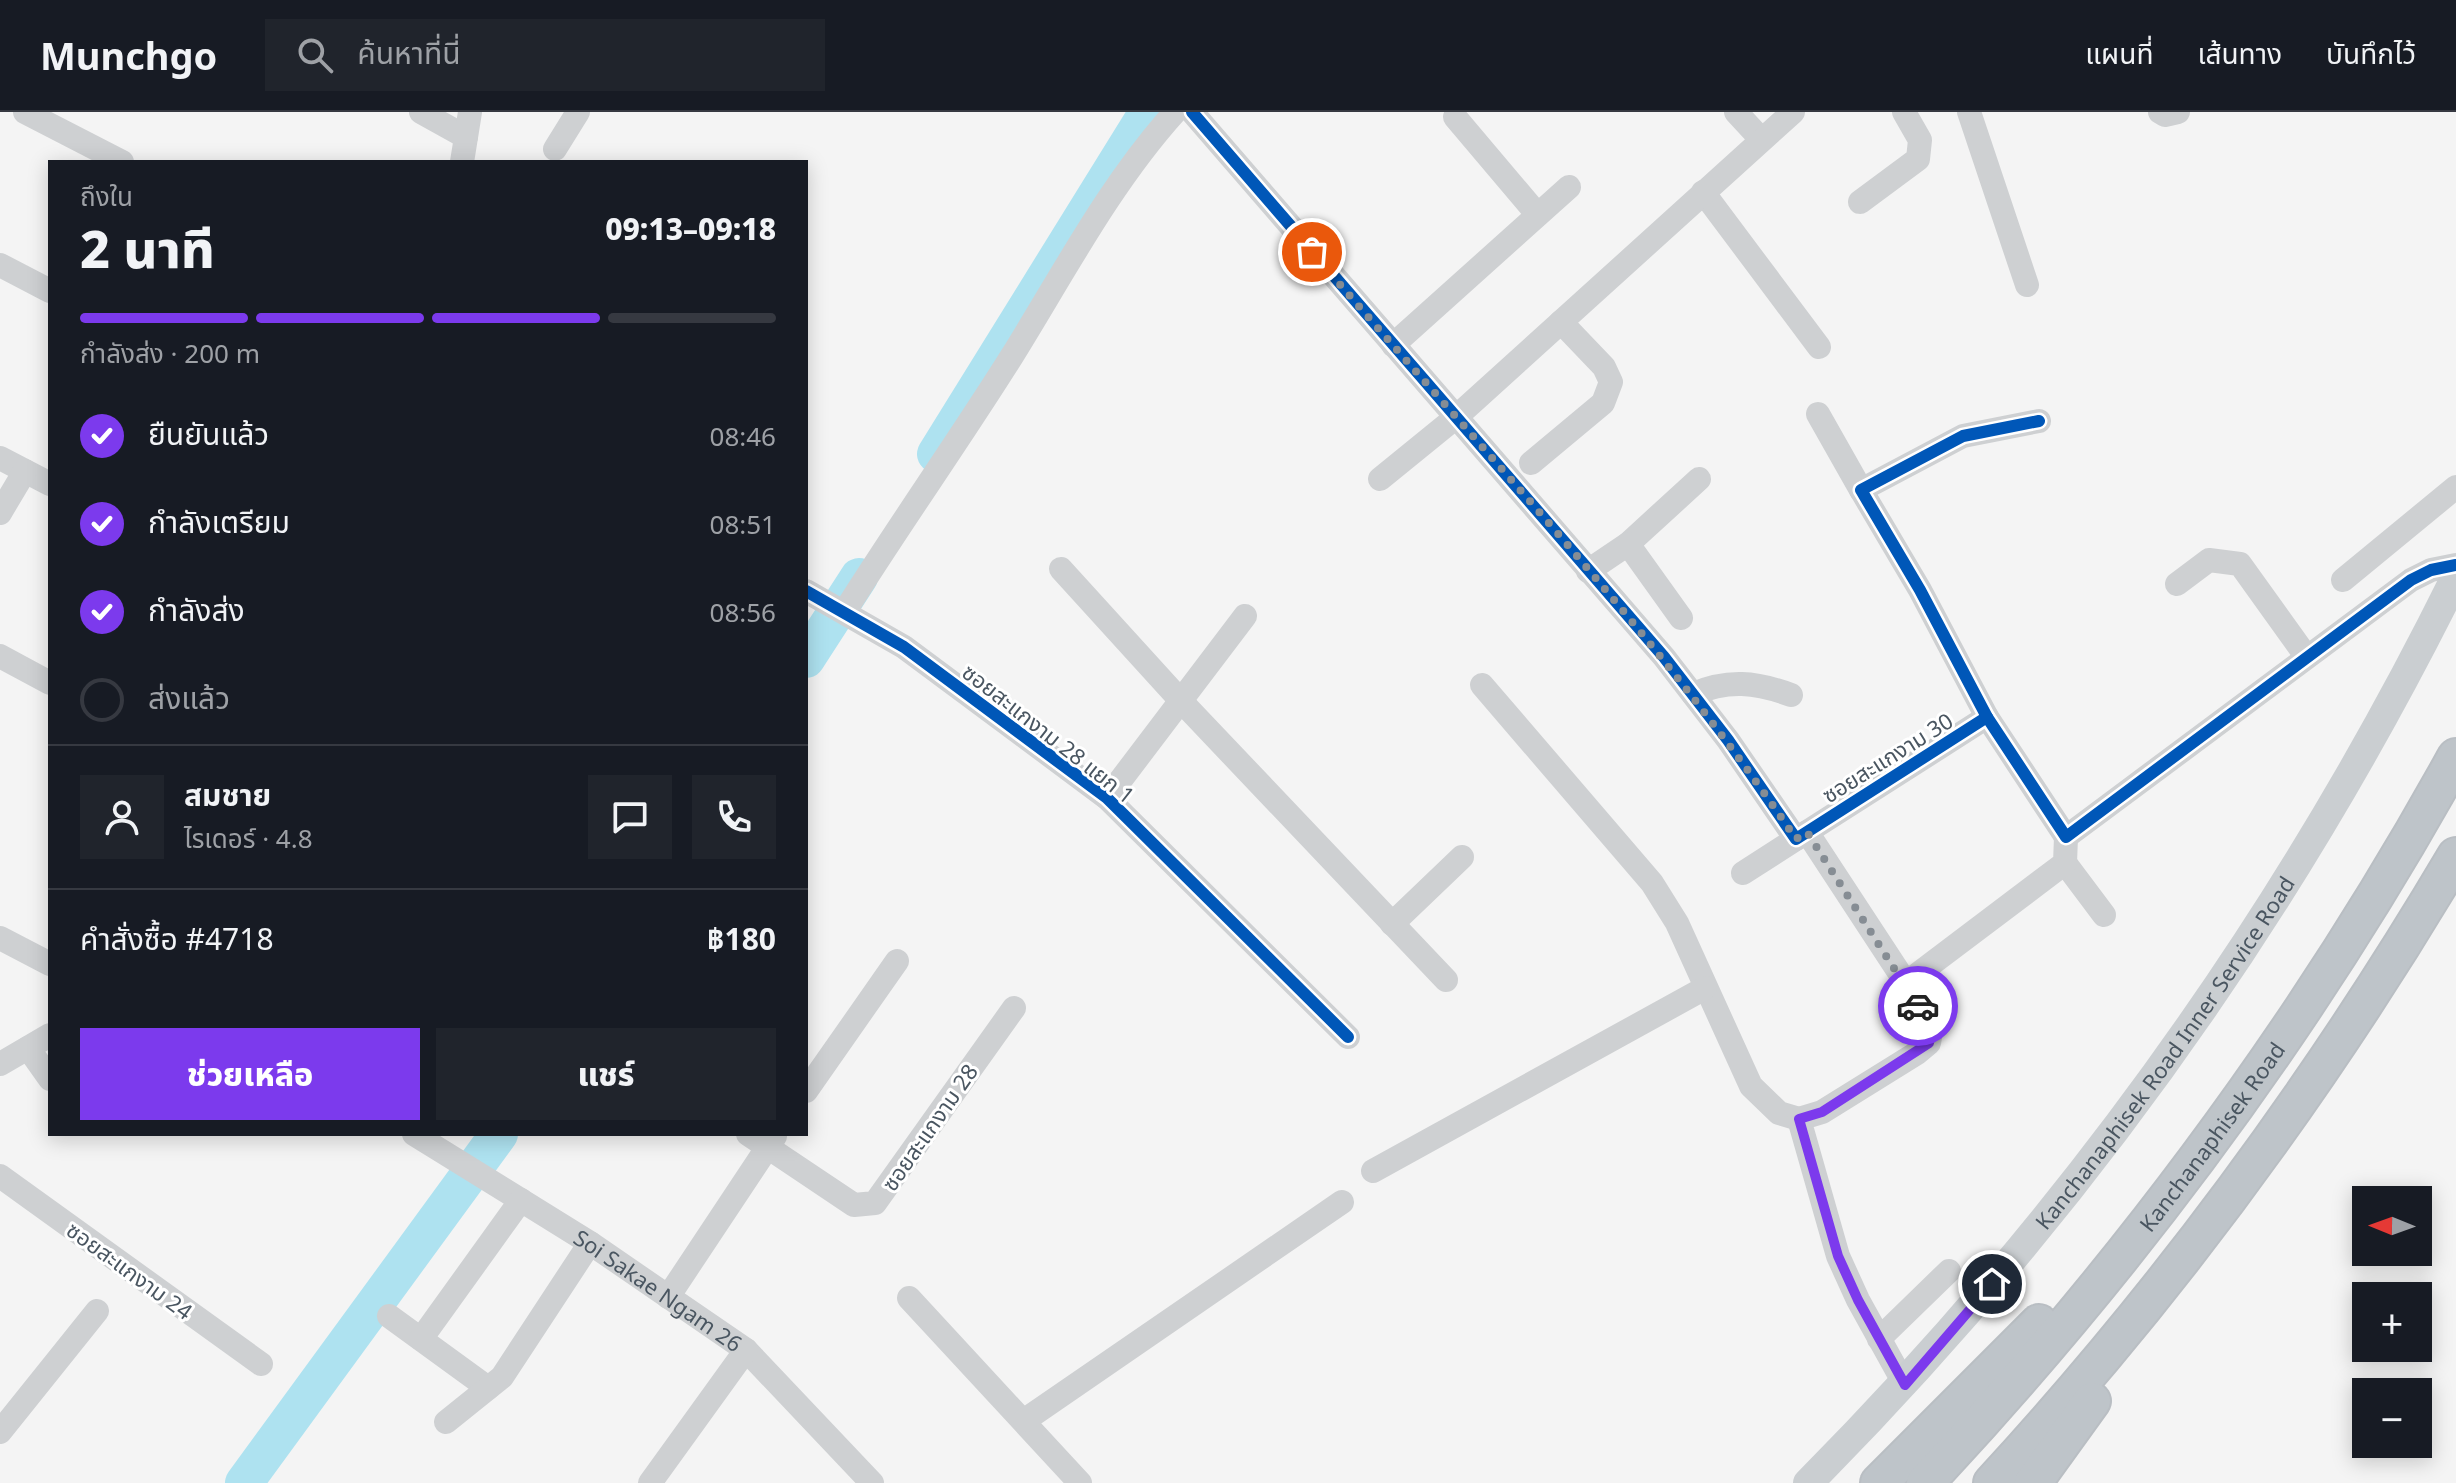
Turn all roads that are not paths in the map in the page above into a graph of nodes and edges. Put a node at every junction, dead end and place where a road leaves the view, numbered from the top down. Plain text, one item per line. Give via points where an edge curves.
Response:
1 (25, 112) edge
2 (421, 112) edge
3 (470, 112) edge
4 (578, 112) edge
5 (1175, 112) edge
6 (1192, 112) edge
7 (1736, 112) edge
8 (1793, 112) edge
9 (1904, 112) edge
10 (1969, 112) edge
11 (2160, 112) edge
12 (2178, 112) edge
13 (1455, 117) dead end
14 (466, 137) junction
15 (1760, 138) junction
16 (555, 149) dead end
17 (118, 160) edge
18 (462, 160) edge
19 (1569, 187) dead end
20 (1703, 192) junction
21 (1860, 202) dead end
22 (1537, 214) junction
23 (0, 265) edge
24 (2027, 285) dead end
25 (48, 290) edge
26 (1561, 322) junction
27 (1393, 345) junction
28 (1819, 347) dead end
29 (1818, 414) dead end
30 (1455, 418) junction
31 (2039, 421) dead end
32 (0, 458) edge
33 (1531, 463) dead end
34 (25, 471) junction
35 (1380, 479) dead end
36 (1699, 479) dead end
37 (48, 483) edge
38 (2456, 487) edge
39 (1861, 490) junction
40 (0, 513) edge
41 (1628, 544) junction
42 (2456, 565) edge
43 (1061, 569) dead end
44 (1588, 571) junction
45 (2456, 577) edge
46 (2343, 580) dead end
47 (2177, 584) dead end
48 (809, 592) edge
49 (842, 609) junction
50 (1245, 616) dead end
51 (1681, 618) dead end
52 (0, 656) edge
53 (2306, 656) junction
54 (0, 674) edge
55 (48, 682) edge
56 (1482, 685) dead end
57 (1693, 694) junction
58 (1791, 695) dead end
59 (48, 699) edge
60 (1182, 702) junction
61 (1987, 717) junction
62 (2456, 757) edge
63 (1107, 798) junction
64 (1802, 835) junction
65 (2066, 837) junction
66 (2456, 856) edge
67 (1462, 857) dead end
68 (2065, 863) junction
69 (1743, 873) dead end
70 (2104, 915) dead end
71 (1392, 924) junction
72 (0, 938) edge
73 (897, 961) dead end
74 (48, 963) edge
75 (1446, 980) dead end
76 (1906, 983) junction
77 (1705, 988) junction
78 (1014, 1008) dead end
79 (48, 1036) edge
80 (1348, 1037) dead end
81 (28, 1048) junction
82 (0, 1064) edge
83 (48, 1076) edge
84 (808, 1088) edge
85 (2229, 1117) junction
86 (1799, 1119) junction
87 (417, 1136) edge
88 (763, 1139) edge
89 (1373, 1171) dead end
90 (0, 1176) edge
91 (521, 1200) junction
92 (1342, 1202) dead end
93 (2206, 1230) junction
94 (590, 1243) junction
95 (1949, 1271) dead end
96 (668, 1297) junction
97 (909, 1298) dead end
98 (97, 1311) dead end
99 (389, 1316) dead end
100 (421, 1339) junction
101 (1879, 1339) junction
102 (746, 1350) junction
103 (261, 1364) dead end
104 (1905, 1385) junction
105 (488, 1388) junction
106 (1025, 1420) junction
107 (446, 1422) dead end
108 (0, 1432) edge
109 (650, 1483) edge
110 (872, 1483) edge
111 (1080, 1483) edge
112 (1808, 1483) edge
113 (1879, 1483) edge
114 (1925, 1483) edge
115 (1992, 1483) edge
116 (2033, 1483) edge

1 - 17 street
2 - 14 street
3 - 14 street
4 - 16 street
5 - 49 street via 1086,234 1010,359
6 - 27 street
7 - 15 street
8 - 15 street
9 - 21 street via 1920,140 1918,159
10 - 24 street
11 - 12 street
13 - 22 street
14 - 18 street
15 - 20 street
19 - 22 street
20 - 26 street
20 - 28 street
22 - 27 street
23 - 25 street
26 - 30 street
26 - 33 street via 1604,367 1611,382 1603,403
27 - 30 street
29 - 39 street
30 - 35 street
30 - 44 street
31 - 39 street via 1963,436
32 - 34 street
34 - 37 street
34 - 40 street
36 - 41 street
38 - 46 street
39 - 61 street
41 - 44 street
41 - 51 street
42 - 53 street via 2411,580
43 - 60 street
44 - 57 street
45 - 104 main road, Kanchanaphisek Road Inner Service Road via 2407,677 2267,916 2115,1133
47 - 53 street via 2209,560 2240,564
48 - 49 street, ซอยสะแกงาม 28 แยก 1
49 - 63 street, ซอยสะแกงาม 28 แยก 1 via 904,647
50 - 60 street
52 - 55 street
53 - 65 street
54 - 59 street
56 - 77 street via 1652,883 1677,923
57 - 58 street via 1740,682
57 - 64 street
60 - 63 street
60 - 71 street
61 - 64 street, ซอยสะแกงาม 30
61 - 65 street
62 - 85 highway, Kanchanaphisek Road via 2363,917
63 - 80 street, ซอยสะแกงาม 28 แยก 1
64 - 69 street, ซอยสะแกงาม 30
64 - 76 street
65 - 68 street
66 - 93 highway via 2344,1037
67 - 71 street
68 - 70 street
68 - 76 street
71 - 75 street
72 - 74 street
73 - 84 street
76 - 86 street via 1931,1031 1929,1043 1822,1112
77 - 86 street via 1751,1086 1779,1113
77 - 89 street
78 - 88 street, ซอยสะแกงาม 28 via 875,1203 854,1205
79 - 81 street
81 - 82 street
81 - 83 street
85 - 113 highway via 2056,1306
85 - 114 highway, Kanchanaphisek Road via 2103,1283
86 - 101 street via 1838,1256
87 - 91 street, Soi Sakae Ngam 26
88 - 96 street
90 - 103 street, ซอยสะแกงาม 24
91 - 94 street, Soi Sakae Ngam 26
91 - 100 street
92 - 106 street
93 - 115 highway via 2082,1383
93 - 116 highway
94 - 96 street, Soi Sakae Ngam 26
94 - 105 street via 502,1377
95 - 101 street
96 - 102 street, Soi Sakae Ngam 26
97 - 106 street
98 - 108 street
99 - 100 street
100 - 105 street
101 - 104 street
102 - 109 street
102 - 110 street, Soi Sakae Ngam 26
104 - 112 main road, Kanchanaphisek Road Inner Service Road
105 - 107 street
106 - 111 street

